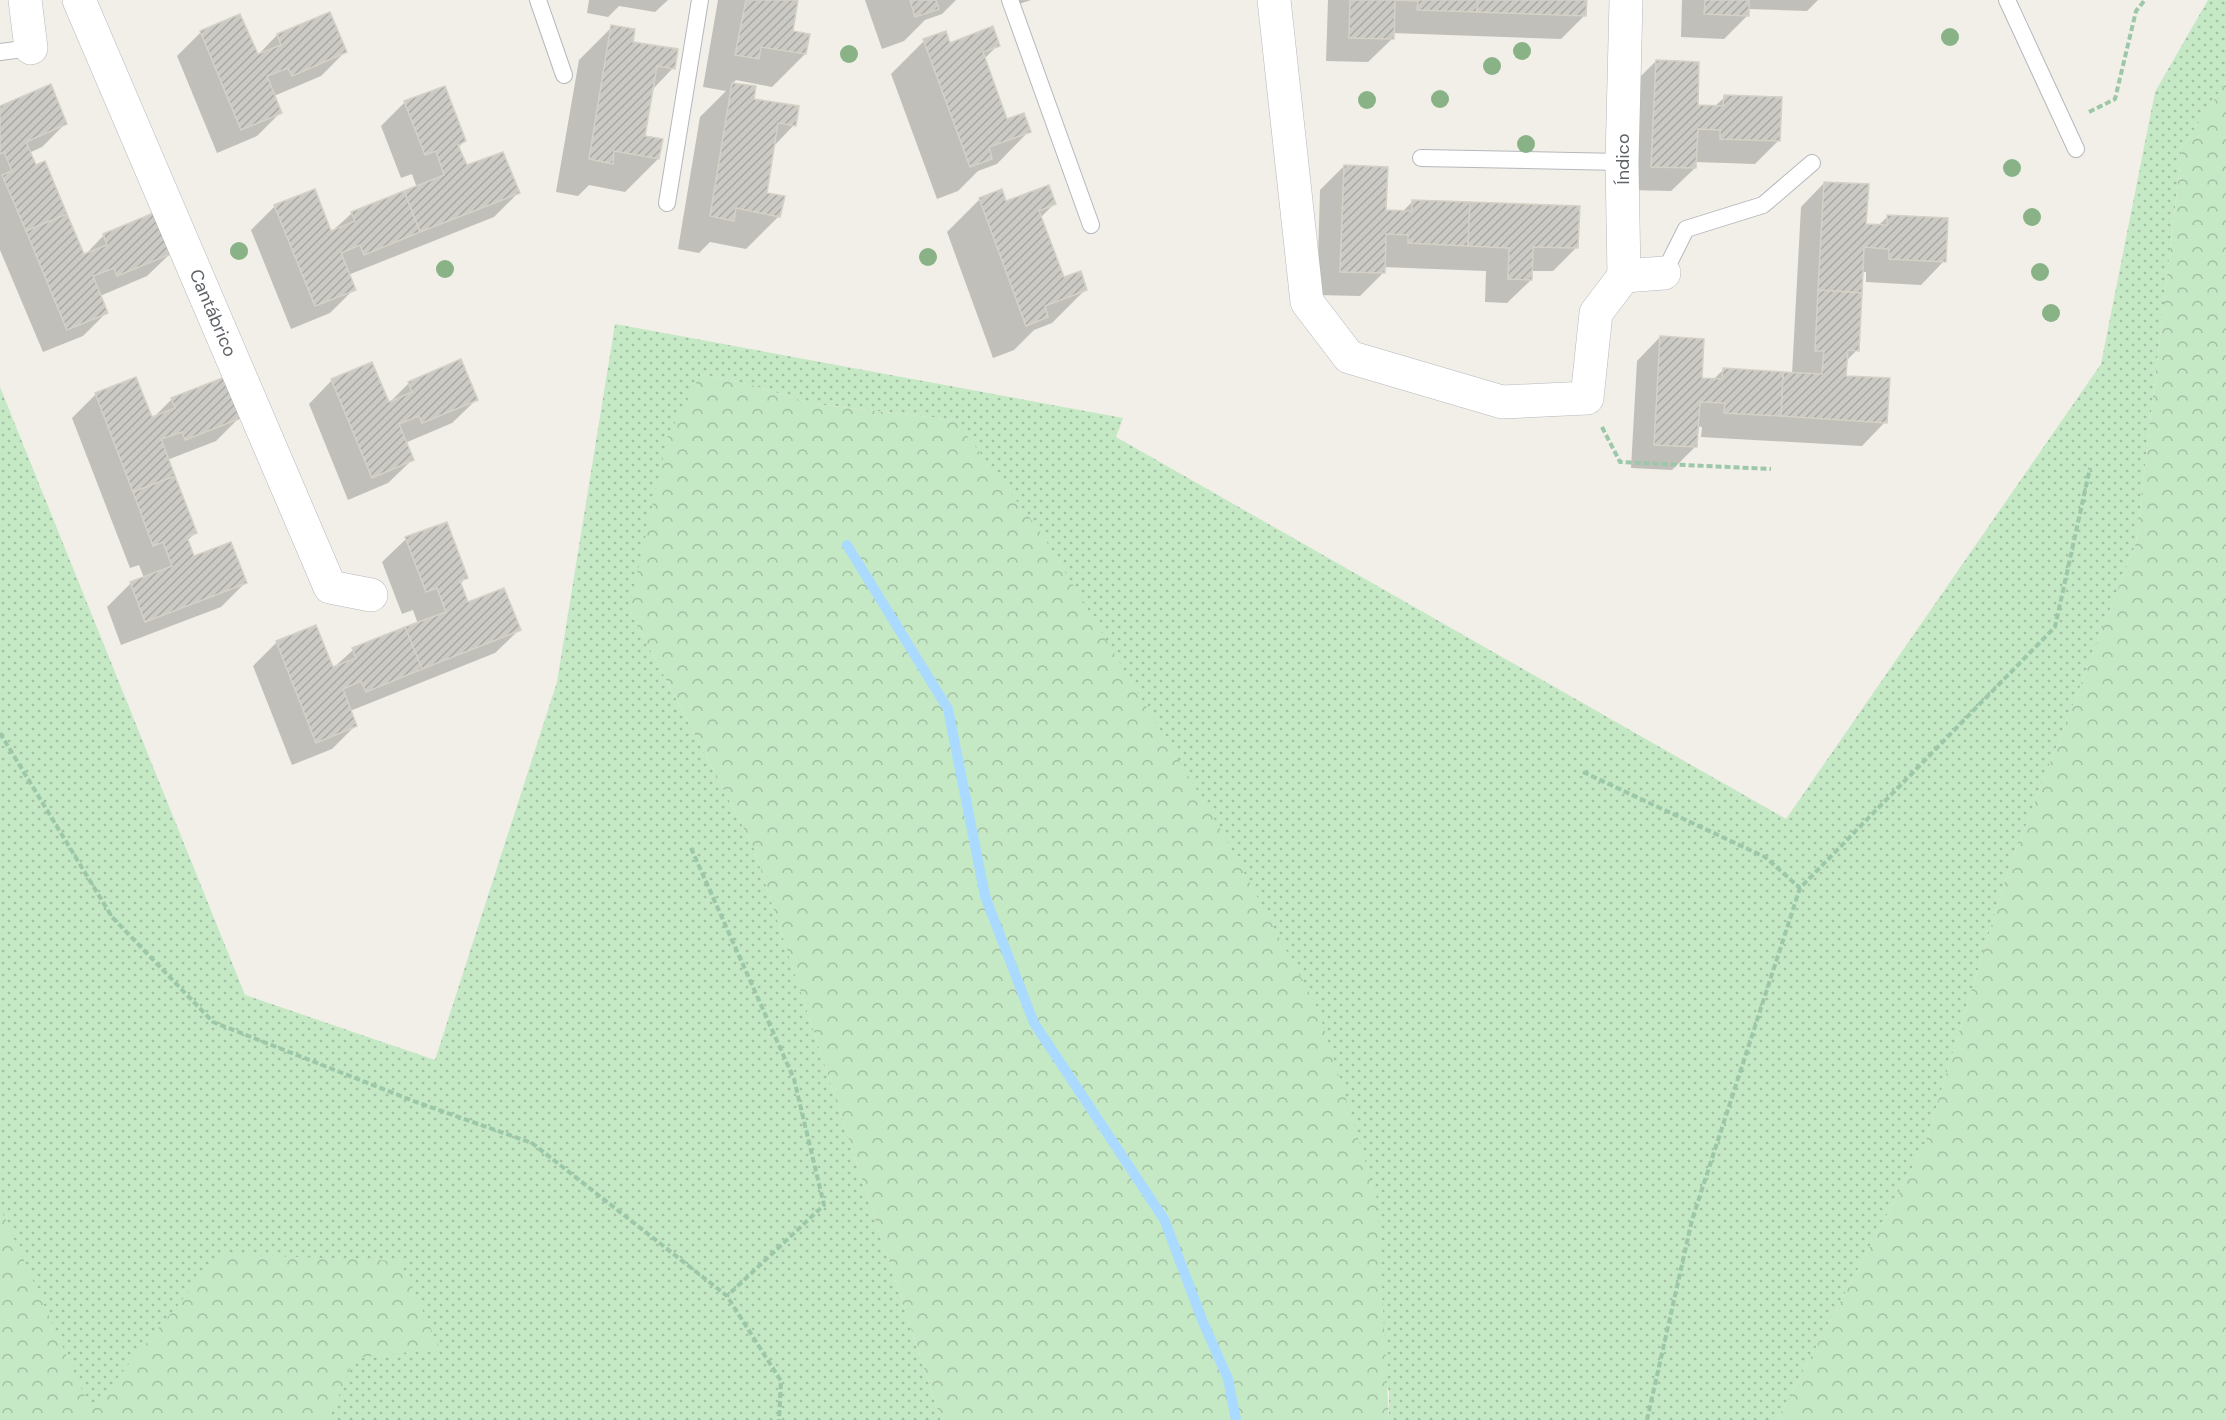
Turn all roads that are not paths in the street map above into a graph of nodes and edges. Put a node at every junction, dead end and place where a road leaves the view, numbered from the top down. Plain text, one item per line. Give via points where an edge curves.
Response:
1 (25, 0) edge
2 (79, 0) edge
3 (538, 0) edge
4 (700, 0) edge
5 (1010, 0) edge
6 (1274, 0) edge
7 (1626, 0) edge
8 (2007, 0) edge
9 (15, 50) edge
10 (564, 75) dead end
11 (2076, 149) dead end
12 (1420, 158) dead end
13 (1622, 162) junction
14 (1812, 163) dead end
15 (667, 203) dead end
16 (1091, 225) dead end
17 (1664, 273) joint
18 (1624, 276) junction
19 (371, 596) dead end

1 - 9 street
2 - 19 street, Cantábrico via 330,587
3 - 10 lane
4 - 15 lane
5 - 16 lane
6 - 18 street via 1307,302 1349,357 1502,402 1587,398 1596,313
7 - 13 street, Índico
8 - 11 lane
12 - 13 lane
13 - 18 street, Índico
14 - 17 lane via 1763,205 1686,229
17 - 18 street

